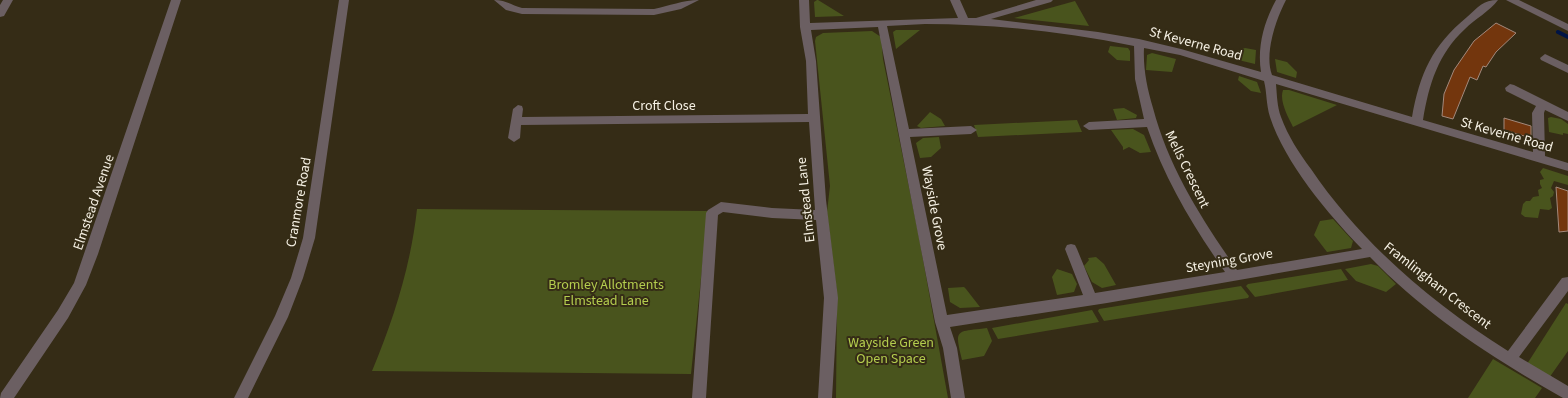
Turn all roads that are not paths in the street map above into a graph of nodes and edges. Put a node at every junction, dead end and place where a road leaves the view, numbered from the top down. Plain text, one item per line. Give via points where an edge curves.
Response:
1 (8, 0) edge
2 (176, 0) edge
3 (344, 0) edge
4 (500, 0) edge
5 (694, 0) edge
6 (804, 0) edge
7 (955, 0) edge
8 (1048, 0) edge
9 (1281, 0) edge
10 (1492, 0) edge
11 (1510, 0) edge
12 (0, 14) edge
13 (965, 21) junction
14 (977, 21) junction
15 (882, 24) junction
16 (804, 27) junction
17 (1568, 28) edge
18 (1139, 42) junction
19 (1545, 58) dead end
20 (1568, 69) edge
21 (1268, 76) junction
22 (1510, 88) dead end
23 (1542, 104) junction
24 (518, 109) dead end
25 (1568, 117) edge
26 (814, 118) junction
27 (515, 121) junction
28 (1417, 122) junction
29 (1150, 124) junction
30 (1089, 126) dead end
31 (971, 130) dead end
32 (905, 133) junction
33 (514, 138) dead end
34 (1539, 158) junction
35 (1568, 166) edge
36 (822, 215) junction
37 (1071, 249) dead end
38 (1372, 252) junction
39 (1234, 275) junction
40 (1566, 282) dead end
41 (1091, 299) junction
42 (942, 322) junction
43 (1510, 359) junction
44 (1568, 393) edge
45 (6, 398) edge
46 (241, 398) edge
47 (699, 398) edge
48 (825, 398) edge
49 (958, 398) edge

1 - 12 street
2 - 45 street, Elmstead Avenue via 80,285
3 - 46 street, Cranmore Road via 309,238 297,278 281,317
4 - 5 street via 509,8 522,11 654,12 678,7
6 - 16 street, Elmstead Lane
7 - 13 street
8 - 14 street via 999,12
9 - 21 street, Framlingham Crescent via 1268,29
10 - 28 street via 1458,28 1441,47 1428,69 1420,95
11 - 17 street
13 - 14 street, St Keverne Road
13 - 15 street, St Keverne Road
14 - 18 street, St Keverne Road via 1049,28
15 - 16 street, St Keverne Road
15 - 32 street, Wayside Grove
16 - 26 street, Elmstead Lane via 811,61
18 - 21 street, St Keverne Road
18 - 29 street, Mells Crescent via 1138,65
19 - 20 street
21 - 28 street, St Keverne Road
21 - 38 street, Framlingham Crescent via 1273,108 1285,138 1309,177
22 - 23 street
23 - 25 street
23 - 34 street via 1538,113
24 - 27 street
26 - 27 street, Croft Close
26 - 36 street, Elmstead Lane
27 - 33 street
28 - 34 street, St Keverne Road
29 - 30 street
29 - 39 street, Mells Crescent via 1158,149 1178,190
31 - 32 street
32 - 42 street, Wayside Grove
34 - 35 street, St Keverne Road
36 - 47 street via 721,207 712,213
36 - 48 street, Elmstead Lane via 830,268 831,298
37 - 41 street
38 - 39 street, Steyning Grove
38 - 43 street, Framlingham Crescent via 1431,302
39 - 41 street, Steyning Grove
40 - 43 street
41 - 42 street, Steyning Grove
42 - 49 street, Wayside Grove via 950,348
43 - 44 street, Framlingham Crescent

